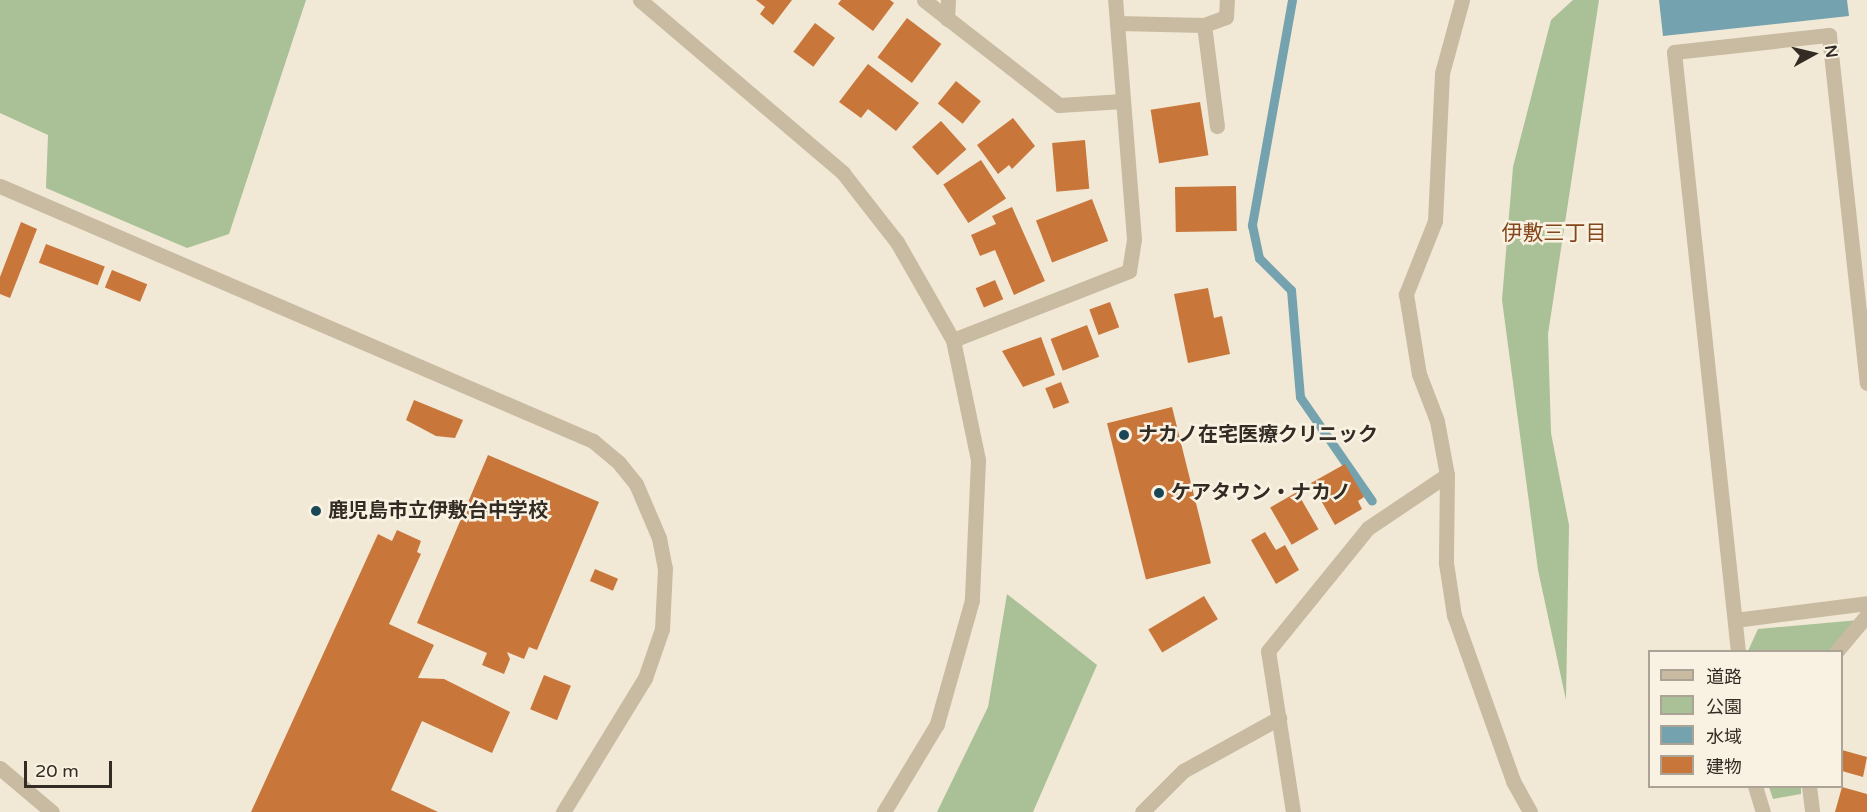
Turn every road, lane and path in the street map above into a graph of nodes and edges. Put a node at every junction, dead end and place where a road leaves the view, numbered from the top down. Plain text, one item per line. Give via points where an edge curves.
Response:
1 (640, 0) edge
2 (924, 0) edge
3 (948, 0) edge
4 (1115, 0) edge
5 (1227, 0) edge
6 (1462, 0) edge
7 (947, 19) junction
8 (1117, 23) junction
9 (1204, 25) junction
10 (1123, 101) junction
11 (1217, 126) dead end
12 (0, 186) edge
13 (953, 340) junction
14 (1867, 383) edge
15 (1447, 475) junction
16 (1867, 603) edge
17 (1867, 615) edge
18 (1735, 620) junction
19 (1738, 650) edge
20 (1837, 650) edge
21 (1279, 718) junction
22 (0, 768) edge
23 (1756, 788) edge
24 (1809, 788) edge
25 (52, 812) edge
26 (563, 812) edge
27 (884, 812) edge
28 (1142, 812) edge
29 (1293, 812) edge
30 (1530, 812) edge
31 (1763, 812) edge
32 (1812, 812) edge

1 - 13 street via 843,173 897,242
2 - 7 street
3 - 7 street
4 - 8 street
5 - 9 street via 1226,17
6 - 15 street via 1442,73 1435,221 1406,294 1419,374 1437,421
7 - 10 street via 1059,105
8 - 9 street
8 - 10 street
9 - 11 street
10 - 13 street via 1134,239 1129,271
12 - 26 street via 593,441 620,463 636,484 659,538 665,568 662,629 645,678
13 - 27 street via 978,460 972,600 938,724
14 - 18 street via 1829,35 1674,52
15 - 21 street via 1368,528 1339,570 1268,651
15 - 30 street via 1446,563 1454,615 1513,781
16 - 18 street
17 - 20 street
18 - 19 street
21 - 28 street via 1183,771
21 - 29 street
22 - 25 street
23 - 31 street
24 - 32 street

